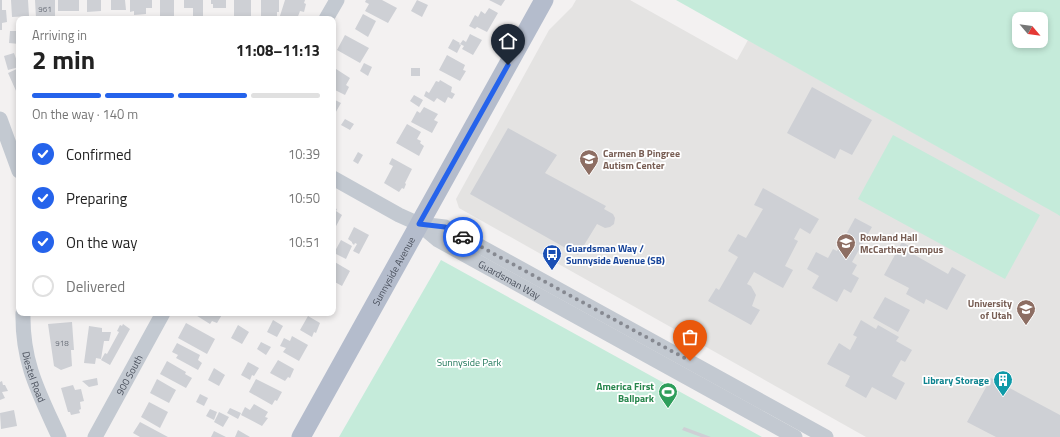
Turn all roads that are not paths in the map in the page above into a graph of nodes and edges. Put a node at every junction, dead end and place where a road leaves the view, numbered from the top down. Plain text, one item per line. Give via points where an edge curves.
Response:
1 (337, 0) edge
2 (544, 0) edge
3 (328, 16) edge
4 (8, 127) edge
5 (16, 158) edge
6 (336, 180) edge
7 (419, 224) junction
8 (23, 316) edge
9 (161, 316) edge
10 (59, 437) edge
11 (95, 437) edge
12 (301, 437) edge
13 (795, 437) edge
14 (826, 437) edge

1 - 3 street
2 - 7 main road, Sunnyside Avenue
4 - 5 street
6 - 7 street
7 - 12 main road, Sunnyside Avenue
7 - 13 street, Guardsman Way via 438,240
7 - 14 street, Guardsman Way via 445,227
8 - 10 street, Diestel Road via 25,347 31,374
9 - 11 street, 900 South

